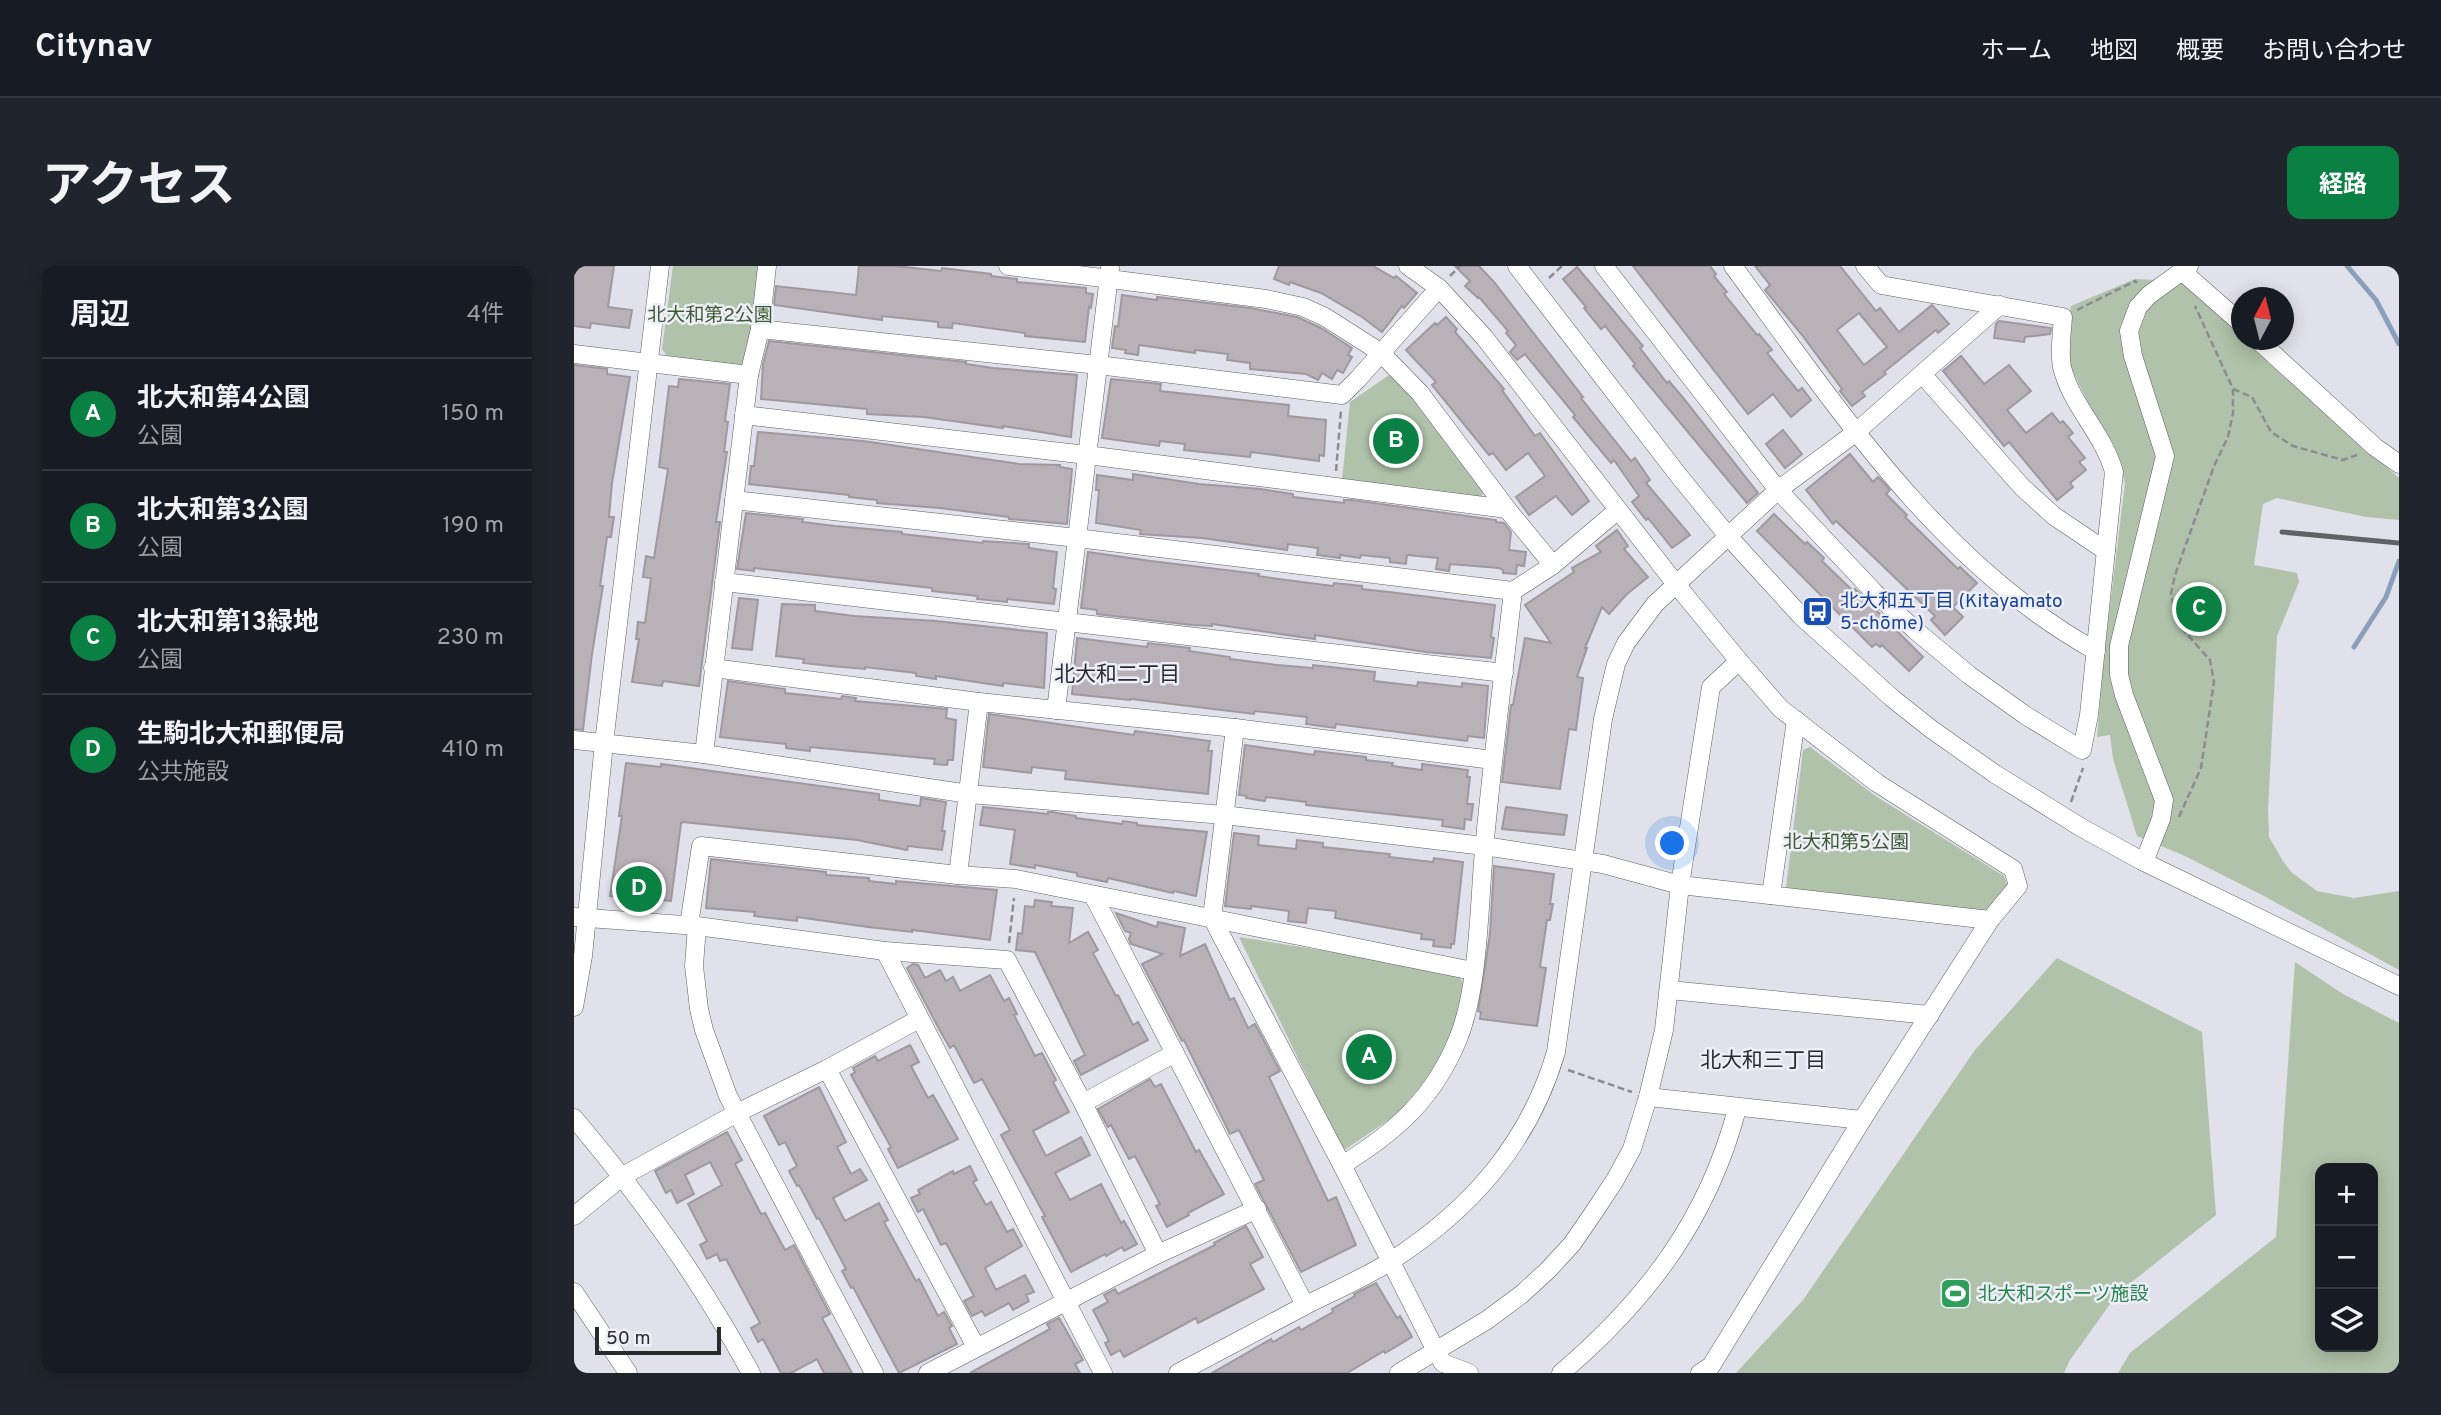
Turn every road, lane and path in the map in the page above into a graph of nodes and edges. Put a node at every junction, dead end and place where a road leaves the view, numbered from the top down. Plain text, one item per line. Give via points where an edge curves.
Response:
1 (660, 266) edge
2 (767, 266) edge
3 (1009, 266) edge
4 (1408, 266) edge
5 (1517, 266) edge
6 (1604, 266) edge
7 (1733, 266) edge
8 (1865, 266) edge
9 (2186, 269) edge
10 (1110, 272) edge
11 (2201, 287) junction
12 (1438, 288) junction
13 (2149, 295) junction
14 (2000, 305) junction
15 (2231, 314) edge
16 (2063, 317) junction
17 (760, 329) junction
18 (2269, 350) edge
19 (1380, 352) junction
20 (574, 354) edge
21 (648, 363) junction
22 (1098, 365) junction
23 (1922, 374) junction
24 (748, 375) junction
25 (2233, 389) junction
26 (1342, 395) junction
27 (744, 415) junction
28 (1855, 433) junction
29 (2375, 447) junction
30 (1087, 454) junction
31 (2399, 464) edge
32 (1335, 488) junction
33 (1778, 490) junction
34 (734, 500) junction
35 (1507, 509) junction
36 (1618, 510) junction
37 (1728, 536) junction
38 (1077, 538) junction
39 (2106, 551) junction
40 (1553, 565) junction
41 (724, 582) junction
42 (1675, 583) junction
43 (1513, 591) junction
44 (1067, 624) junction
45 (2096, 651) junction
46 (1739, 661) junction
47 (713, 668) junction
48 (1504, 673) junction
49 (979, 702) junction
50 (1056, 710) junction
51 (1796, 720) junction
52 (1235, 728) junction
53 (574, 740) edge
54 (604, 743) junction
55 (2082, 750) junction
56 (704, 754) junction
57 (1493, 760) junction
58 (969, 794) junction
59 (1224, 815) junction
60 (2065, 818) junction
61 (2175, 827) dead end
62 (1484, 846) junction
63 (1581, 860) junction
64 (2144, 862) junction
65 (958, 875) junction
66 (1016, 879) junction
67 (1680, 885) junction
68 (1093, 895) junction
69 (1771, 895) junction
70 (580, 918) edge
71 (1212, 918) junction
72 (1990, 920) junction
73 (693, 925) junction
74 (885, 951) junction
75 (1007, 960) junction
76 (1473, 971) junction
77 (2399, 986) edge
78 (1669, 990) junction
79 (574, 1007) edge
80 (1930, 1015) junction
81 (919, 1019) junction
82 (1175, 1053) junction
83 (1552, 1065) junction
84 (827, 1069) junction
85 (1648, 1097) junction
86 (1083, 1103) junction
87 (1737, 1109) junction
88 (737, 1113) junction
89 (574, 1118) edge
90 (1862, 1120) junction
91 (1342, 1165) junction
92 (623, 1176) junction
93 (1257, 1209) junction
94 (574, 1216) edge
95 (1158, 1254) junction
96 (1390, 1262) junction
97 (574, 1292) edge
98 (1066, 1301) junction
99 (1305, 1306) junction
100 (976, 1348) junction
101 (1436, 1350) junction
102 (628, 1373) edge
103 (751, 1373) edge
104 (874, 1373) edge
105 (928, 1373) edge
106 (1103, 1373) edge
107 (1178, 1373) edge
108 (1399, 1373) edge
109 (1469, 1373) edge
110 (1561, 1373) edge
111 (1700, 1373) edge

1 - 21 street
2 - 17 street
3 - 10 street
4 - 12 street
5 - 37 street
6 - 33 street
7 - 28 street
8 - 14 street via 1881,285
9 - 11 street
9 - 13 street
10 - 19 street via 1303,307
10 - 22 street
11 - 15 street
11 - 25 path via 2195,295 2195,308
12 - 19 street
12 - 36 street via 1484,337
13 - 16 path via 2135,281
13 - 64 street via 2138,307 2129,331 2165,456 2119,646 2124,695 2164,800
14 - 16 street
14 - 23 street
16 - 39 street via 2061,365 2114,472
17 - 22 street
17 - 24 street
18 - 29 street
19 - 26 street
19 - 35 street via 1420,393
20 - 21 street
21 - 24 street
21 - 54 street
22 - 26 street
22 - 30 street
23 - 28 street
23 - 39 street via 2022,487 2054,516
24 - 27 street
25 - 29 path via 2252,397 2271,432 2293,446 2343,460
25 - 61 path via 2228,437 2171,594 2177,623 2210,660 2214,682 2201,768
26 - 32 path
27 - 30 street
27 - 34 street
28 - 33 street
28 - 45 street via 1989,575
29 - 31 street
30 - 32 street
30 - 38 street
32 - 35 street
33 - 37 street
33 - 55 street via 1915,631 2025,715
34 - 38 street
34 - 41 street
35 - 40 street
36 - 40 street
36 - 42 street
37 - 42 street
37 - 60 street via 1801,616 1892,698 2026,796
38 - 43 street
38 - 44 street
39 - 45 street
40 - 43 street
41 - 44 street
41 - 47 street
42 - 46 street
42 - 63 street via 1640,621 1616,664
43 - 48 street
44 - 48 street
44 - 50 street
45 - 55 street
46 - 51 street
46 - 67 street via 1711,687
47 - 49 street
47 - 56 street
48 - 57 street
49 - 50 street
49 - 58 street
50 - 52 street
51 - 69 street
51 - 72 street via 1877,783 2013,869 2018,886
52 - 57 street
52 - 59 street
53 - 54 street
54 - 56 street
54 - 70 street
55 - 60 path via 2083,767
56 - 58 street
57 - 62 street
58 - 59 street
58 - 65 street
59 - 62 street
59 - 71 street
60 - 64 street
62 - 63 street
62 - 76 street
63 - 67 street
63 - 83 street
64 - 77 street
65 - 66 street
65 - 73 street via 701,846
66 - 68 street
66 - 75 path
67 - 69 street
67 - 78 street
68 - 71 street
68 - 82 street
69 - 72 street
70 - 73 street
70 - 79 street via 579,985
71 - 76 street
71 - 91 street
72 - 80 street
73 - 74 street
73 - 88 street via 699,1009
74 - 75 street
74 - 81 street
75 - 86 street
76 - 91 street via 1459,1036 1426,1096 1390,1133
78 - 80 street
78 - 85 street
80 - 90 street
81 - 84 street
81 - 98 street
82 - 86 street
82 - 93 street
83 - 85 path
83 - 96 street via 1538,1103 1491,1175 1449,1218
84 - 88 street
84 - 100 street
85 - 87 street
85 - 101 street via 1632,1149 1572,1244 1522,1294
86 - 95 street
87 - 90 street
87 - 110 street via 1717,1171 1674,1254 1624,1313
88 - 92 street
88 - 104 street
89 - 92 street
90 - 111 street via 1712,1366
91 - 96 street
92 - 94 street
92 - 103 street via 687,1265
93 - 95 street
93 - 99 street
95 - 98 street
96 - 99 street
96 - 101 street
97 - 102 street
98 - 100 street
98 - 106 street
99 - 107 street
100 - 105 street
101 - 108 street
101 - 109 street via 1443,1363

